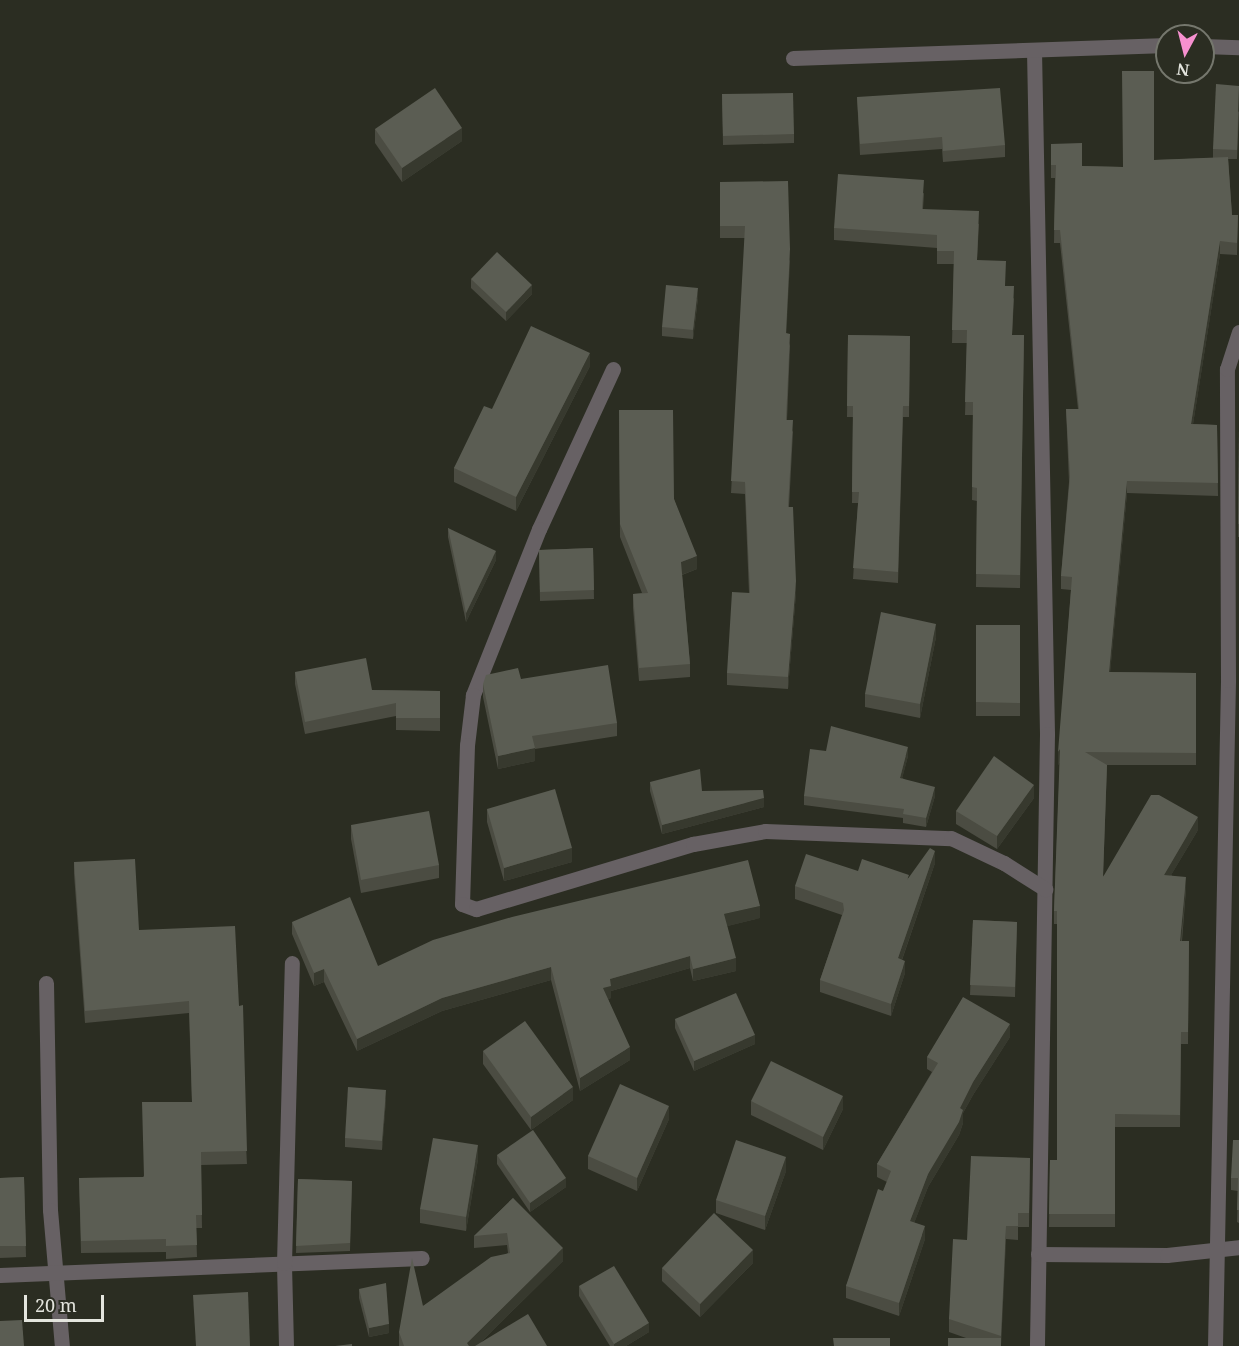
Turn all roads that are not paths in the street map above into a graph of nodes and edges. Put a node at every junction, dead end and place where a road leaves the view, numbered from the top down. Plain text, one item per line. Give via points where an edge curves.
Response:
1 (1155, 45) edge
2 (1215, 46) edge
3 (1239, 47) edge
4 (1034, 50) junction
5 (793, 58) dead end
6 (1239, 332) edge
7 (613, 369) dead end
8 (1045, 889) junction
9 (292, 963) dead end
10 (46, 983) dead end
11 (1239, 1247) edge
12 (1219, 1250) junction
13 (1038, 1254) junction
14 (422, 1258) dead end
15 (284, 1263) junction
16 (56, 1273) junction
17 (0, 1275) edge
18 (62, 1346) edge
19 (286, 1346) edge
20 (1037, 1346) edge
21 (1215, 1346) edge

1 - 4 street
2 - 3 street
4 - 5 street
4 - 8 street via 1047,734
6 - 12 street via 1227,369 1228,680
7 - 8 street via 539,529 473,695 467,745 462,904 476,909 693,844 765,831 799,830 951,838 1004,863
8 - 13 street
9 - 15 street
10 - 16 street via 50,1210
11 - 12 street
12 - 13 street via 1167,1255
12 - 21 street
13 - 20 street
14 - 15 street
15 - 16 street
15 - 19 street
16 - 17 street
16 - 18 street

